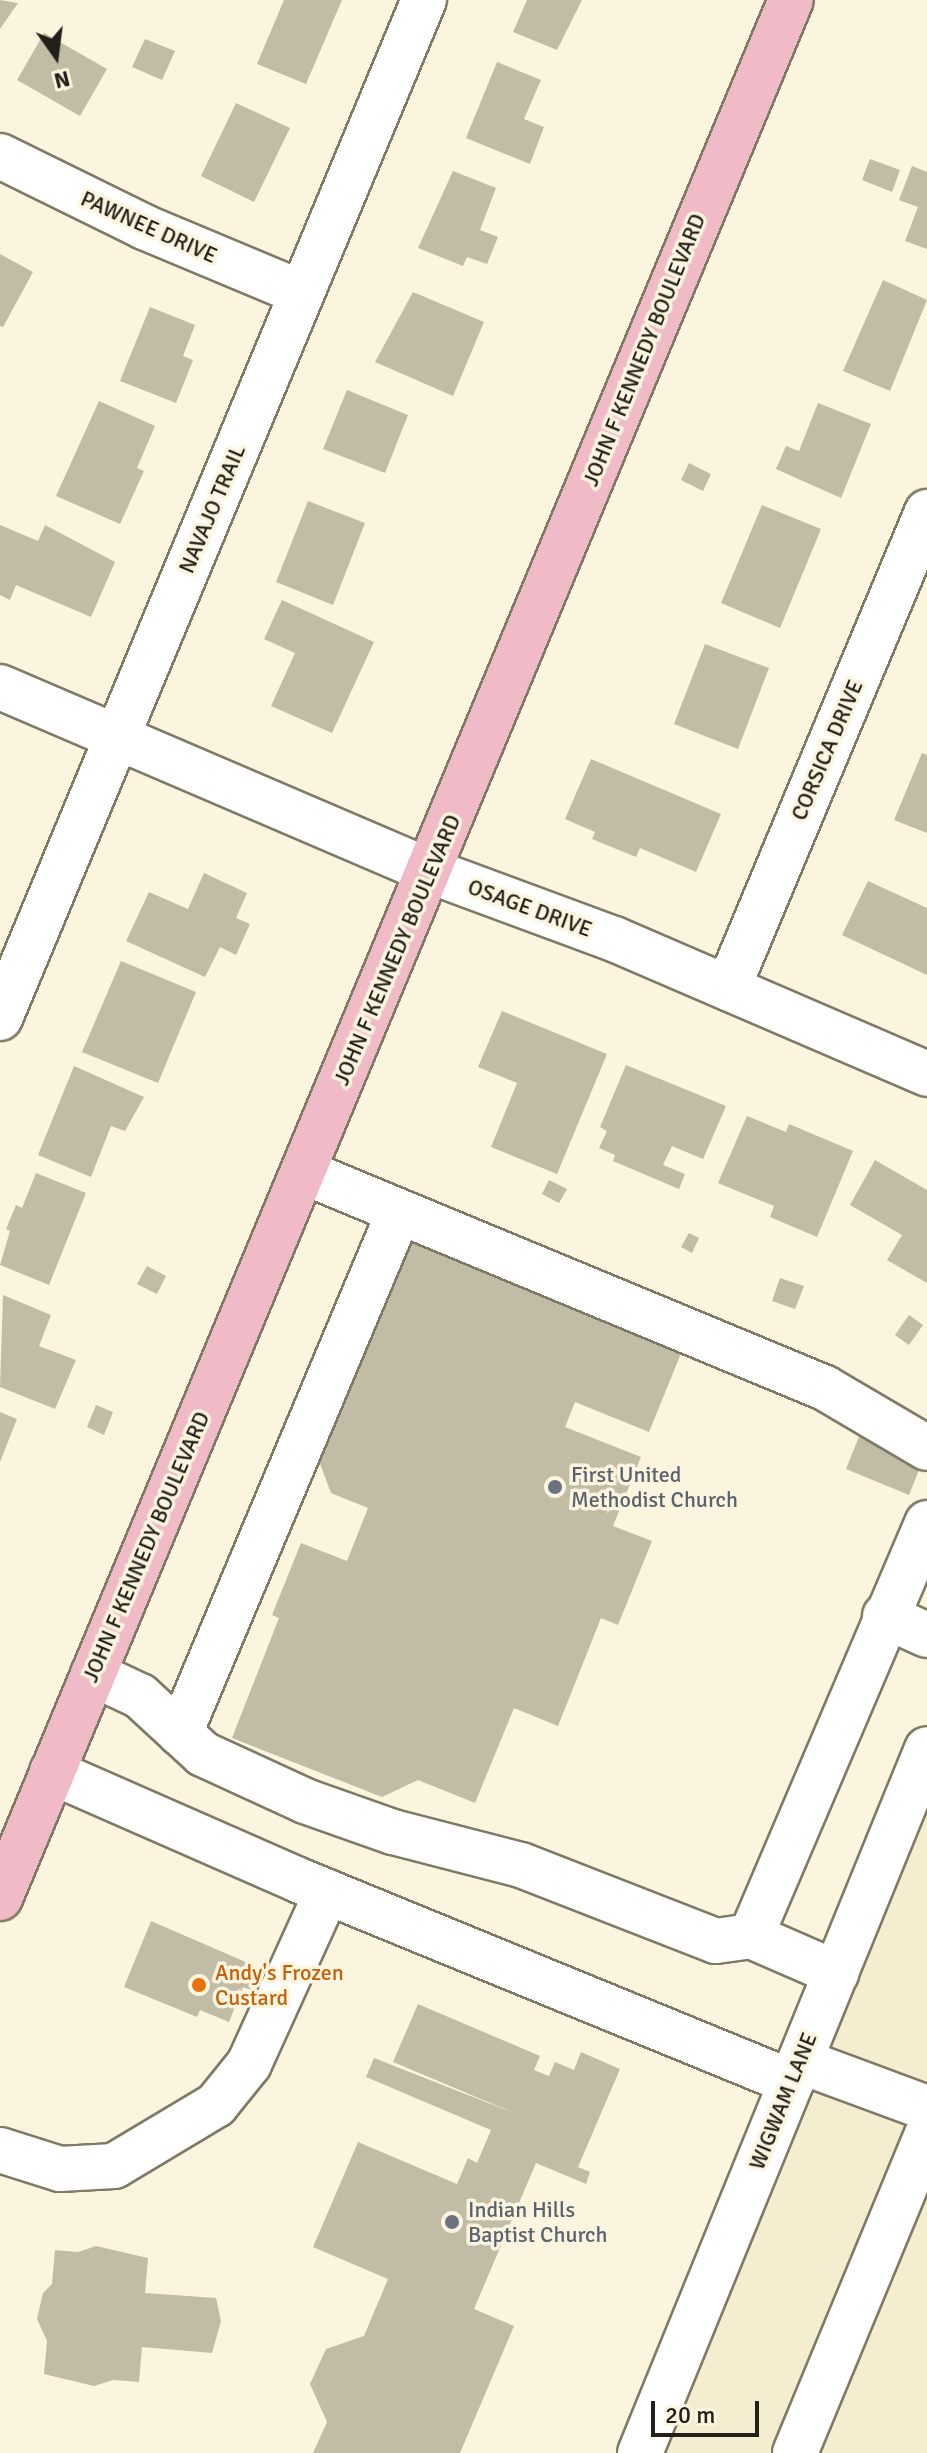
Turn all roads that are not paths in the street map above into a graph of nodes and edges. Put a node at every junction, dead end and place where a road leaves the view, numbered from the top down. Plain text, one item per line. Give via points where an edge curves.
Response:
1 (424, 0) edge
2 (791, 0) edge
3 (0, 156) edge
4 (302, 293) junction
5 (927, 512) edge
6 (0, 687) edge
7 (118, 735) junction
8 (430, 871) junction
9 (728, 988) junction
10 (0, 1018) edge
11 (927, 1074) edge
12 (304, 1172) junction
13 (399, 1212) junction
14 (927, 1448) edge
15 (927, 1523) edge
16 (885, 1616) junction
17 (927, 1635) edge
18 (93, 1674) junction
19 (180, 1733) junction
20 (927, 1749) edge
21 (52, 1772) junction
22 (327, 1892) junction
23 (0, 1898) edge
24 (751, 1936) junction
25 (836, 1973) junction
26 (795, 2072) junction
27 (927, 2108) edge
28 (927, 2135) edge
29 (0, 2150) edge
30 (640, 2453) edge
31 (795, 2453) edge

1 - 4 street, NAVAJO TRAIL
2 - 8 main road, JOHN F KENNEDY BOULEVARD
3 - 4 street, PAWNEE DRIVE via 144,227
4 - 7 street, NAVAJO TRAIL
5 - 9 street, CORSICA DRIVE
6 - 7 street, OSAGE DRIVE
7 - 8 street, OSAGE DRIVE
7 - 10 street, NAVAJO TRAIL
8 - 9 street, OSAGE DRIVE
8 - 12 main road, JOHN F KENNEDY BOULEVARD
9 - 11 street, OSAGE DRIVE
12 - 13 street
12 - 18 main road, JOHN F KENNEDY BOULEVARD
13 - 14 street via 825,1388
13 - 19 street
15 - 16 street
16 - 17 street
16 - 24 street
18 - 19 street via 140,1696
18 - 21 main road, JOHN F KENNEDY BOULEVARD
19 - 24 street via 203,1754 305,1801 393,1832 521,1865 716,1941
20 - 25 street, WIGWAM LANE
21 - 22 street
21 - 23 main road, JOHN F KENNEDY BOULEVARD
22 - 26 street
22 - 29 street via 249,2064 216,2105 114,2166 60,2169
24 - 25 street
25 - 26 street, WIGWAM LANE
26 - 27 street
26 - 30 street, WIGWAM LANE
28 - 31 street

